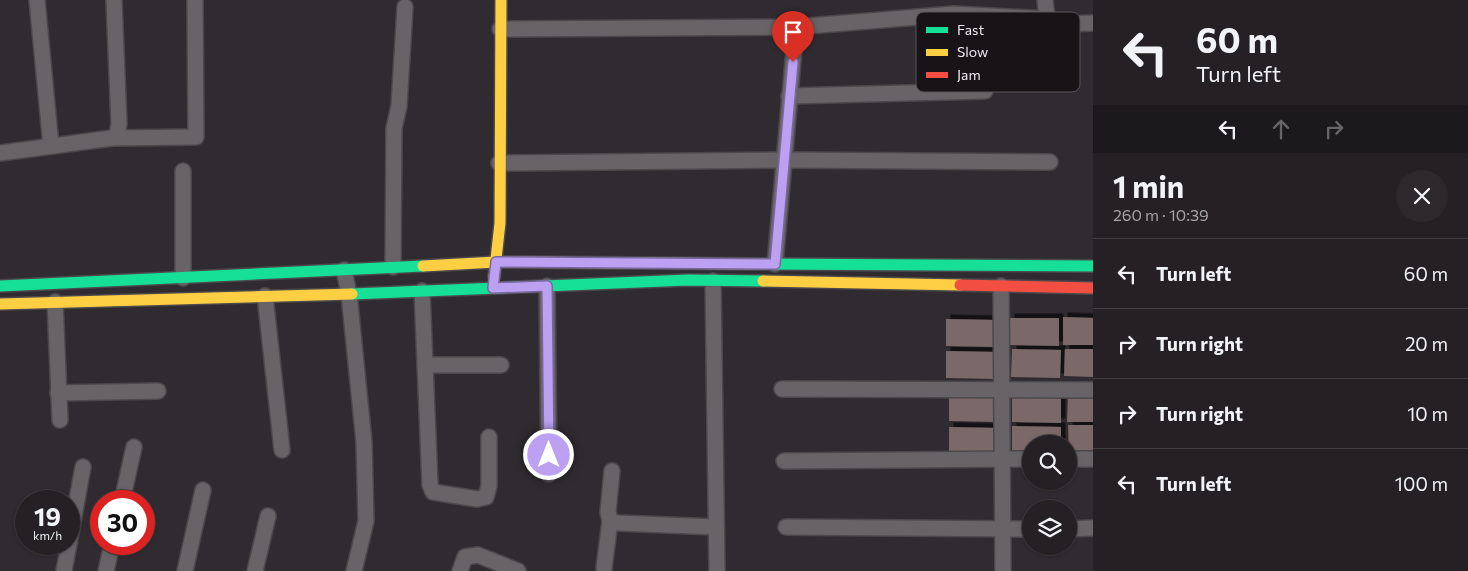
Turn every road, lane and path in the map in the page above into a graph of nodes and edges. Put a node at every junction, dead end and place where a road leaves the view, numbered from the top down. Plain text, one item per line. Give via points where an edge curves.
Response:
1 (37, 0) edge
2 (114, 0) edge
3 (195, 0) edge
4 (500, 0) edge
5 (405, 7) dead end
6 (954, 7) edge
7 (993, 12) edge
8 (1080, 23) edge
9 (1093, 23) edge
10 (796, 27) junction
11 (500, 29) junction
12 (985, 92) dead end
13 (789, 96) junction
14 (112, 138) junction
15 (51, 146) junction
16 (0, 153) edge
17 (784, 160) junction
18 (1050, 162) dead end
19 (500, 163) junction
20 (183, 171) dead end
21 (496, 262) junction
22 (775, 264) junction
23 (1093, 266) edge
24 (392, 268) junction
25 (344, 270) junction
26 (183, 278) junction
27 (713, 281) junction
28 (0, 286) edge
29 (547, 286) junction
30 (1001, 286) junction
31 (493, 288) junction
32 (1093, 288) edge
33 (422, 291) junction
34 (349, 294) junction
35 (265, 296) junction
36 (56, 302) junction
37 (0, 304) edge
38 (425, 365) junction
39 (501, 365) dead end
40 (782, 389) dead end
41 (1093, 390) edge
42 (158, 391) dead end
43 (1002, 391) junction
44 (58, 393) junction
45 (60, 420) dead end
46 (489, 437) dead end
47 (134, 447) dead end
48 (282, 450) dead end
49 (1002, 459) junction
50 (1022, 459) edge
51 (1077, 459) edge
52 (1093, 459) edge
53 (784, 461) dead end
54 (83, 467) dead end
55 (612, 471) dead end
56 (549, 474) dead end
57 (124, 490) edge
58 (202, 490) dead end
59 (268, 516) dead end
60 (610, 521) junction
61 (716, 527) junction
62 (786, 527) dead end
63 (1077, 528) edge
64 (1093, 528) edge
65 (1003, 529) junction
66 (1022, 529) edge
67 (110, 555) edge
68 (604, 568) dead end
69 (64, 571) edge
70 (106, 571) edge
71 (185, 571) edge
72 (255, 571) edge
73 (354, 571) edge
74 (460, 571) edge
75 (518, 571) edge
76 (717, 571) edge
77 (1003, 571) edge

1 - 15 street
2 - 14 street via 119,124 117,134
3 - 14 street via 196,137
4 - 11 main road
5 - 24 street via 399,106 394,128
6 - 7 street
6 - 10 street
8 - 9 street
10 - 11 street
10 - 13 street
11 - 19 main road
12 - 13 street
13 - 17 street
14 - 15 street
15 - 16 street
17 - 18 street
17 - 19 street
17 - 22 street
19 - 21 main road
20 - 26 street
21 - 22 main road
21 - 24 main road
21 - 31 main road
22 - 23 main road
24 - 25 main road
25 - 26 main road
25 - 34 street
26 - 28 main road
27 - 29 main road
27 - 30 main road
27 - 61 street
29 - 31 main road
29 - 56 street
30 - 32 main road
30 - 43 street
31 - 33 main road
33 - 34 main road
33 - 38 street
34 - 35 main road
34 - 73 street via 364,442 366,511
35 - 36 main road
35 - 48 street
36 - 37 main road
36 - 44 street
38 - 39 street
38 - 46 street via 430,485 433,492 477,500 486,497
40 - 43 street
41 - 43 street
42 - 44 street
43 - 49 street
44 - 45 street
47 - 57 street
49 - 50 street
49 - 53 street
49 - 65 street
51 - 52 street
54 - 69 street
55 - 60 street
58 - 71 street
59 - 72 street
60 - 61 street
60 - 68 street
61 - 76 street
62 - 65 street
63 - 64 street
65 - 66 street
65 - 77 street
67 - 70 street
74 - 75 street via 465,557 478,555

